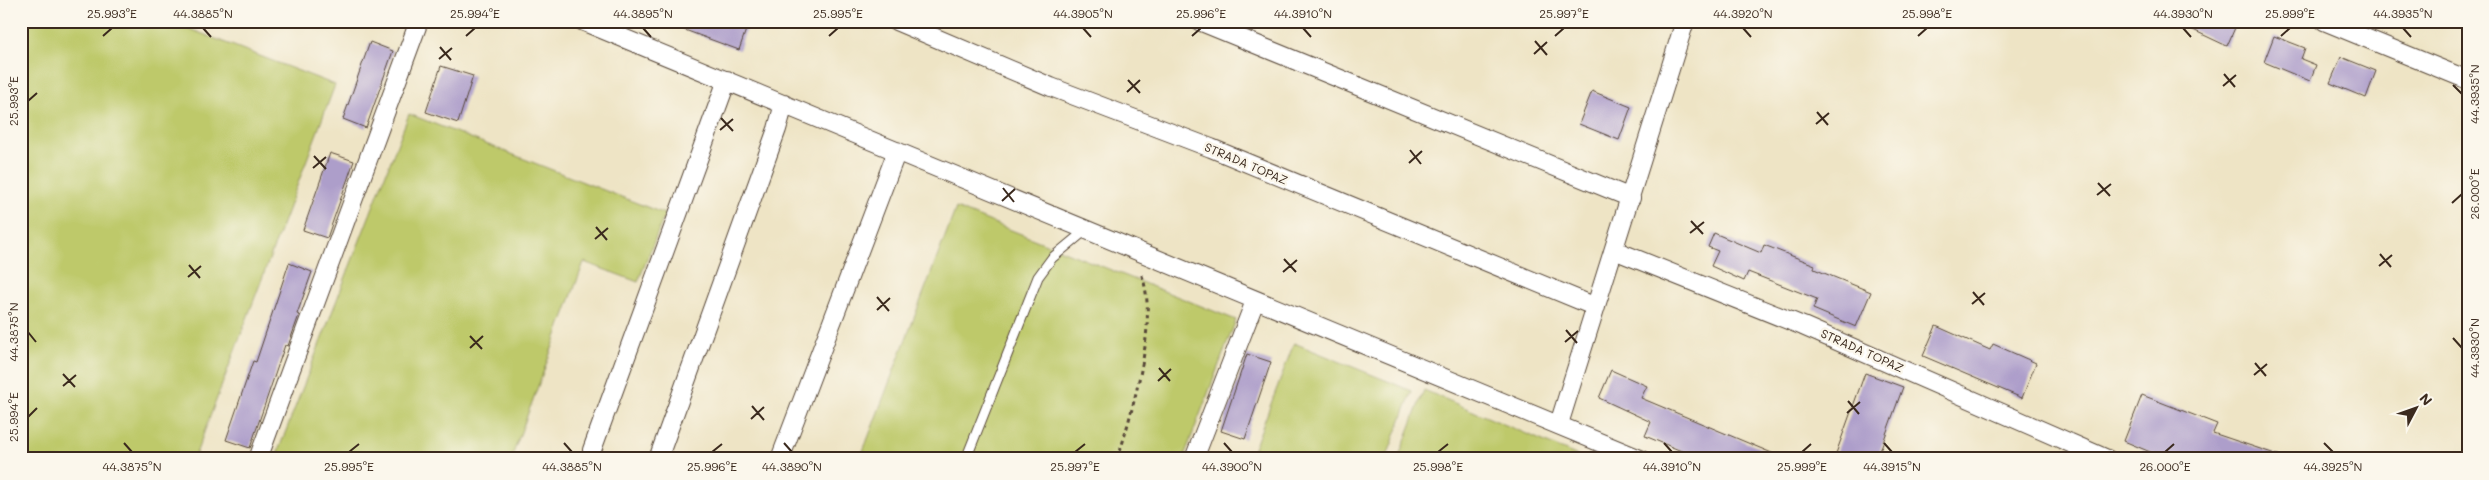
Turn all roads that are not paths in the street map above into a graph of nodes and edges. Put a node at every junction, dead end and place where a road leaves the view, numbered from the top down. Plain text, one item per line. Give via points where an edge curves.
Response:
1 (419, 21) edge
2 (582, 21) edge
3 (896, 21) edge
4 (1199, 21) edge
5 (1685, 21) edge
6 (2324, 21) edge
7 (726, 80) junction
8 (2468, 80) edge
9 (784, 104) junction
10 (897, 151) junction
11 (1630, 198) junction
12 (1086, 229) junction
13 (1614, 250) junction
14 (1255, 300) junction
15 (1596, 307) junction
16 (1559, 424) junction
17 (592, 450) dead end
18 (258, 459) edge
19 (658, 459) edge
20 (780, 459) edge
21 (966, 459) edge
22 (1194, 459) edge
23 (1640, 459) edge
24 (2107, 459) edge

1 - 18 street
2 - 7 street
3 - 15 street, STRADA TOPAZ via 1051,88 1211,148
4 - 11 street
5 - 11 street
6 - 8 street
7 - 9 street
7 - 17 street
9 - 10 street
9 - 19 street
10 - 12 street
10 - 20 street
11 - 13 street
12 - 14 street
12 - 21 lane via 1052,258 1038,278
13 - 15 street
13 - 24 street, STRADA TOPAZ via 1803,326
14 - 16 street
14 - 22 street
15 - 16 street
16 - 23 street

